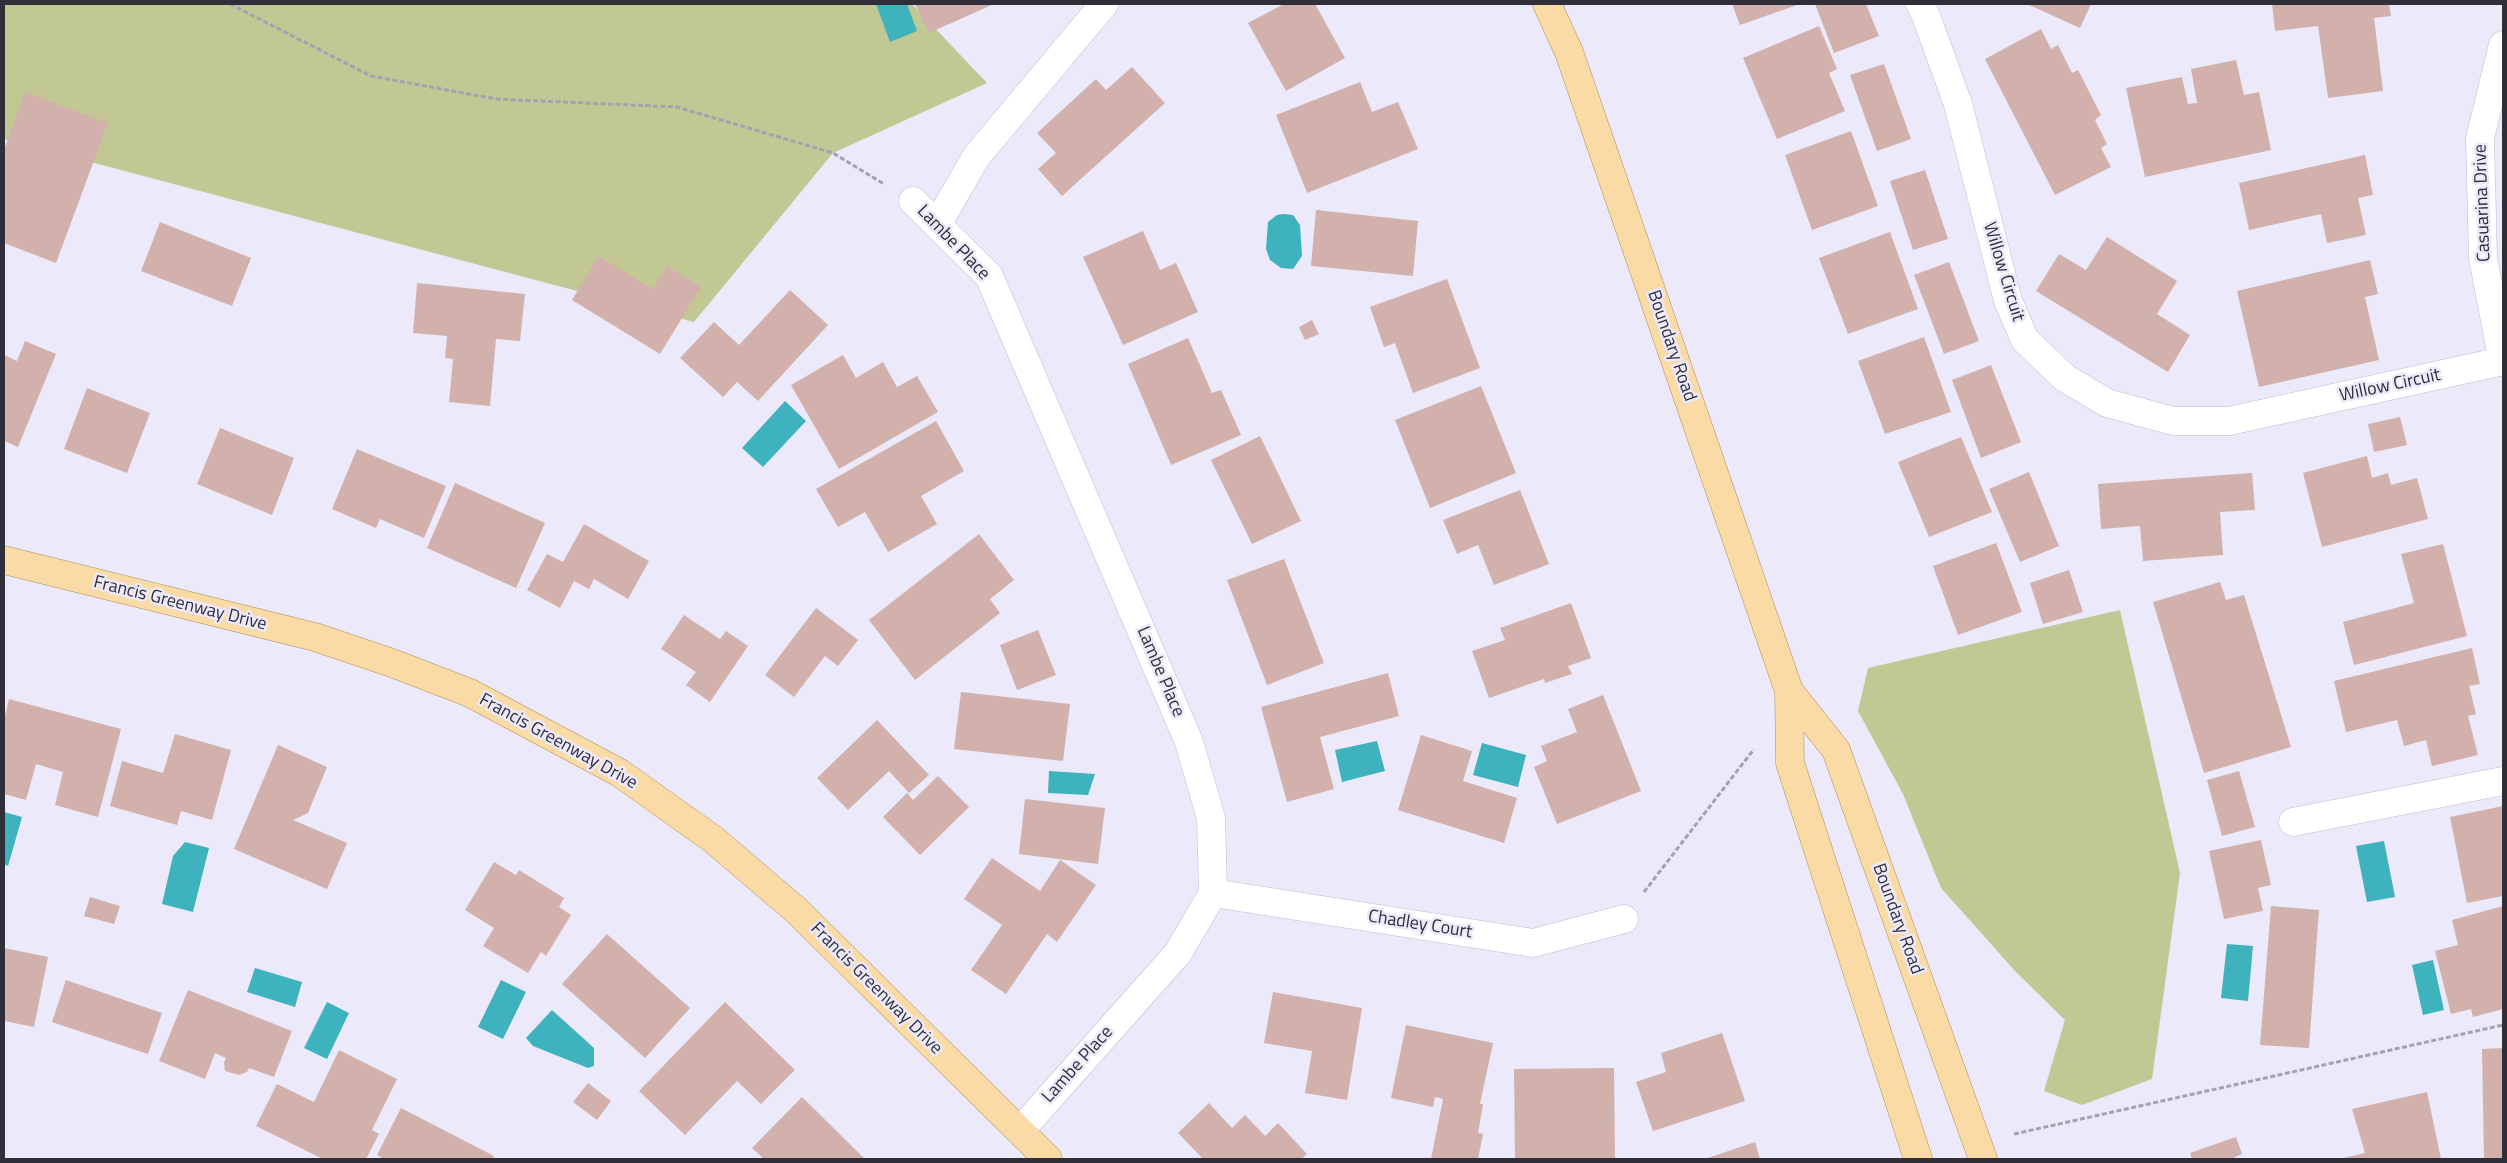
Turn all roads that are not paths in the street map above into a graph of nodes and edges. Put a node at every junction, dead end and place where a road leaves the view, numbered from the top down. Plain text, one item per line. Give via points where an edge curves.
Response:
1 (1104, 4) edge
2 (1547, 4) edge
3 (1920, 4) edge
4 (2503, 45) edge
5 (2491, 136) edge
6 (913, 201) road end
7 (937, 225) junction
8 (2503, 362) edge
9 (4, 560) edge
10 (1789, 691) junction
11 (2503, 781) edge
12 (2293, 822) dead end
13 (1213, 893) junction
14 (1624, 919) road end
15 (1020, 1130) junction
16 (1048, 1159) edge
17 (1918, 1159) edge
18 (1983, 1159) edge

1 - 7 street via 976,156
2 - 10 main road, Boundary Road via 1569,52
3 - 8 street, Willow Circuit via 1958,104 2008,301 2025,340 2064,378 2107,403 2173,421 2229,421
4 - 5 street, Casuarina Drive
5 - 8 street, Casuarina Drive via 2483,258
6 - 7 street, Lambe Place
7 - 13 street, Lambe Place via 990,276 1182,724 1211,818
9 - 15 main road, Francis Greenway Drive via 315,637 392,662 470,693 620,773 714,840 797,911
10 - 17 main road, Boundary Road via 1790,763
10 - 18 main road, Boundary Road via 1836,750
11 - 12 street
13 - 14 street, Chadley Court via 1533,943
13 - 15 street, Lambe Place via 1178,953
15 - 16 main road, Francis Greenway Drive

